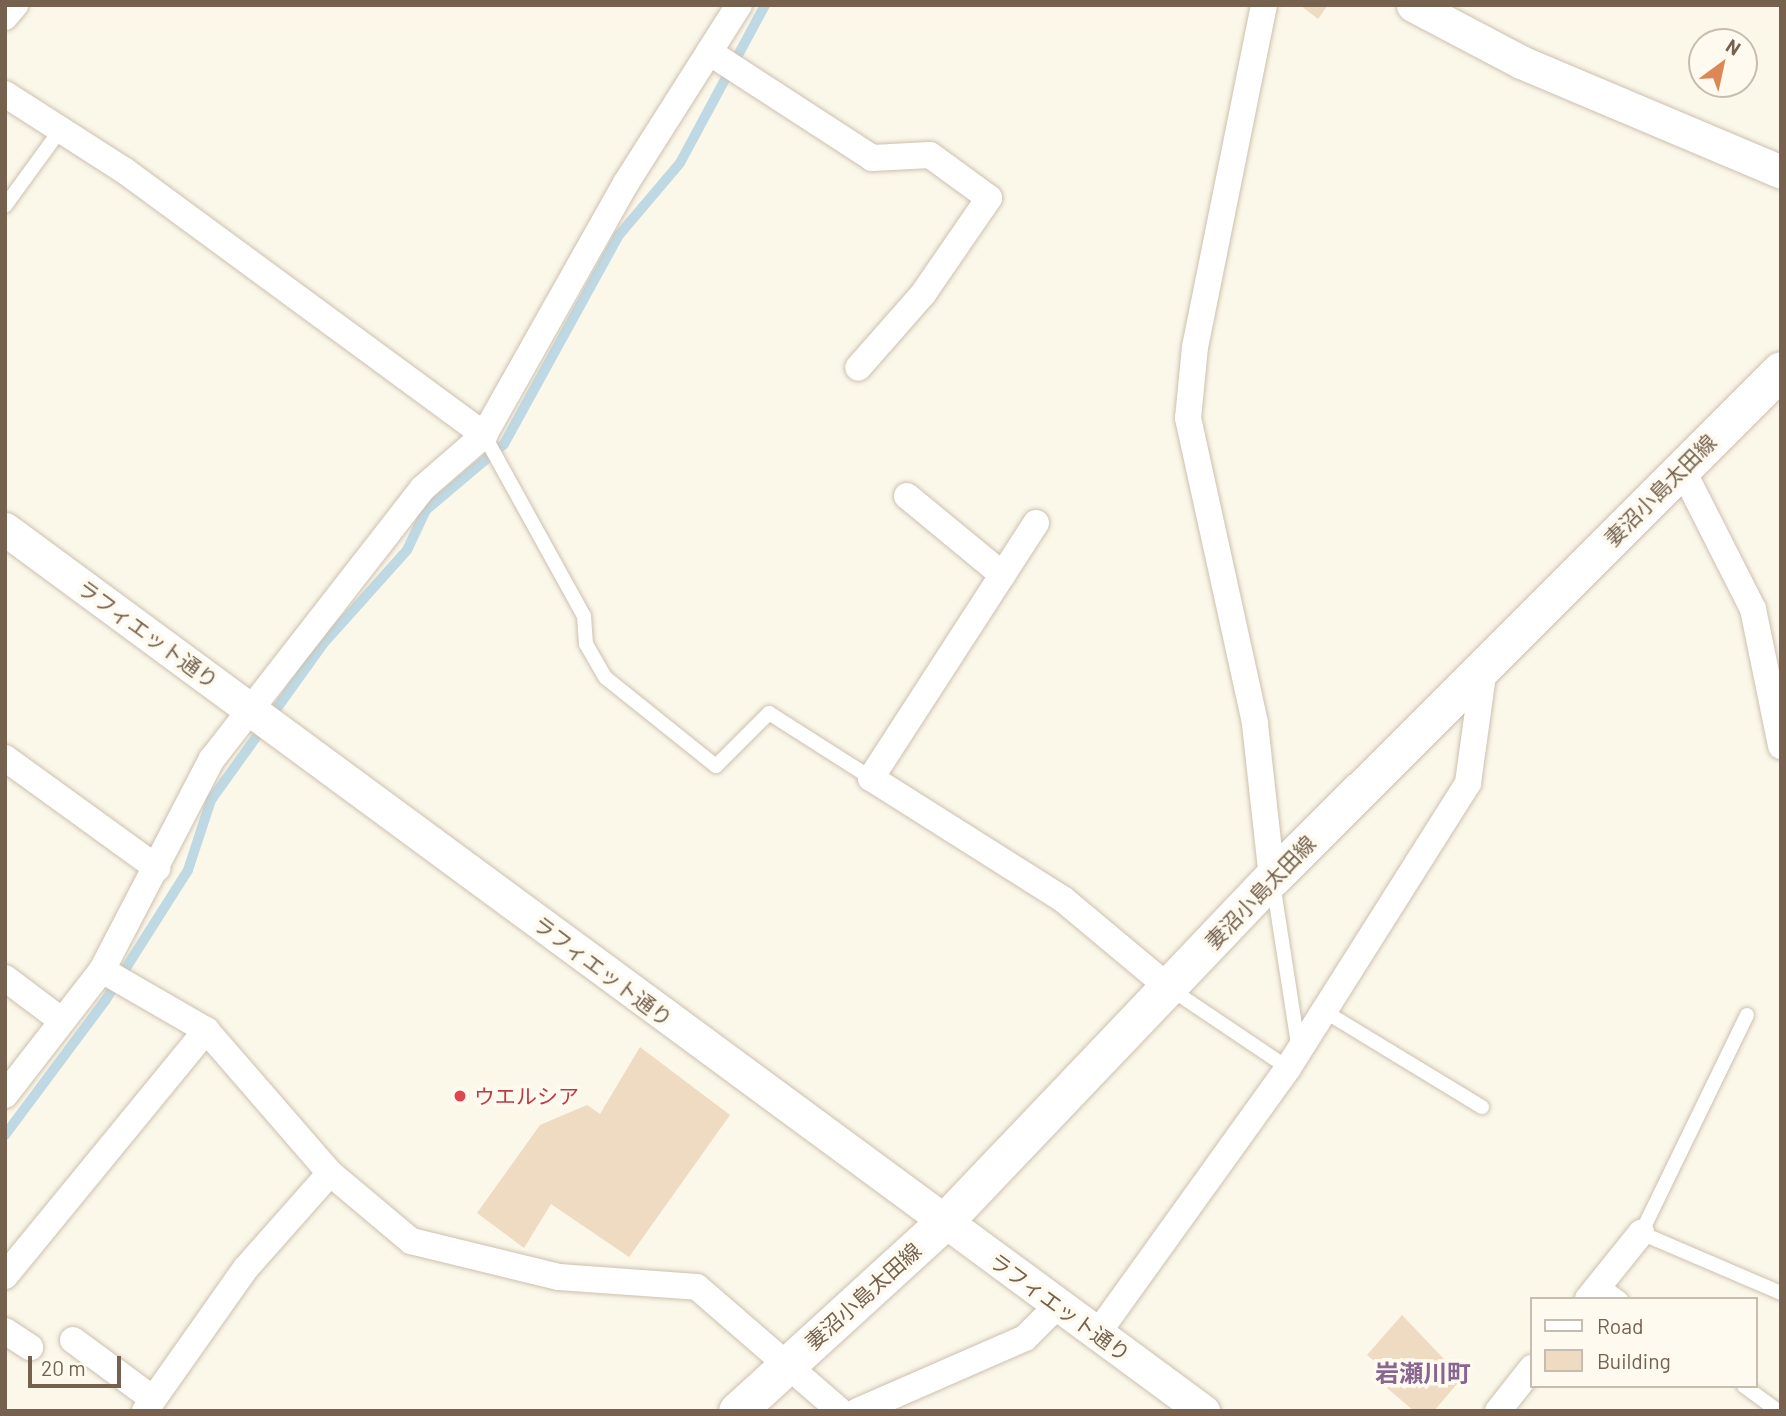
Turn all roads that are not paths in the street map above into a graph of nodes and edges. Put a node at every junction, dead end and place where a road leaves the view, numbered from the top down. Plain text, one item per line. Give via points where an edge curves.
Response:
1 (15, 5) edge
2 (1264, 5) edge
3 (732, 9) edge
4 (1433, 10) edge
5 (5, 17) edge
6 (709, 52) junction
7 (5, 94) edge
8 (61, 129) junction
9 (1781, 172) edge
10 (5, 206) edge
11 (858, 368) dead end
12 (1781, 370) edge
13 (484, 435) junction
14 (1682, 469) junction
15 (907, 496) dead end
16 (1036, 523) dead end
17 (5, 529) edge
18 (1003, 575) junction
19 (1484, 668) junction
20 (250, 709) junction
21 (1781, 746) edge
22 (5, 758) edge
23 (871, 778) junction
24 (157, 868) junction
25 (1272, 878) junction
26 (102, 971) junction
27 (5, 978) edge
28 (1168, 987) junction
29 (1324, 1011) junction
30 (1747, 1014) dead end
31 (62, 1021) junction
32 (206, 1030) junction
33 (1293, 1059) junction
34 (5, 1095) edge
35 (1482, 1107) dead end
36 (330, 1173) junction
37 (943, 1223) junction
38 (1641, 1233) junction
39 (5, 1276) edge
40 (1781, 1293) edge
41 (1603, 1294) edge
42 (1057, 1306) junction
43 (5, 1331) edge
44 (1097, 1334) junction
45 (73, 1340) dead end
46 (30, 1347) dead end
47 (786, 1366) junction
48 (1530, 1371) edge
49 (1747, 1388) edge
50 (149, 1405) edge
51 (737, 1411) edge
52 (840, 1411) edge
53 (858, 1411) edge
54 (1203, 1411) edge
55 (1498, 1411) edge
56 (1779, 1411) edge

1 - 5 street
2 - 25 street via 1195,347 1188,418 1255,724
3 - 6 street
4 - 9 street
6 - 11 street via 872,158 930,155 989,198 923,294
6 - 13 street via 625,183
7 - 8 street
8 - 10 lane
8 - 13 street
12 - 14 main road, 妻沼小島太田線
13 - 20 street via 423,488 286,671
13 - 23 lane via 584,616 586,644 606,678 716,766 769,713
14 - 19 main road, 妻沼小島太田線
14 - 21 street via 1753,608
15 - 18 street
16 - 18 street
17 - 20 street, ラフィエット通り
18 - 23 street
19 - 25 main road, 妻沼小島太田線
19 - 29 street via 1468,783
20 - 24 street via 192,790
20 - 37 street, ラフィエット通り
22 - 24 street
23 - 28 street via 1064,900
24 - 26 street
25 - 28 main road, 妻沼小島太田線
25 - 33 lane
26 - 31 street
26 - 32 street
27 - 31 street
28 - 33 lane
28 - 37 main road, 妻沼小島太田線
29 - 33 street
29 - 35 lane
30 - 38 lane
31 - 34 street
32 - 36 street
32 - 39 street
33 - 44 street
36 - 47 street via 411,1241 559,1277 697,1287
36 - 50 street via 246,1268
37 - 42 street, ラフィエット通り
37 - 47 main road, 妻沼小島太田線
38 - 40 lane
38 - 41 street
42 - 44 street, ラフィエット通り
42 - 53 street via 1025,1338
43 - 46 street
44 - 54 street, ラフィエット通り
45 - 50 street
47 - 51 main road, 妻沼小島太田線
47 - 52 street
48 - 55 street
49 - 56 lane

